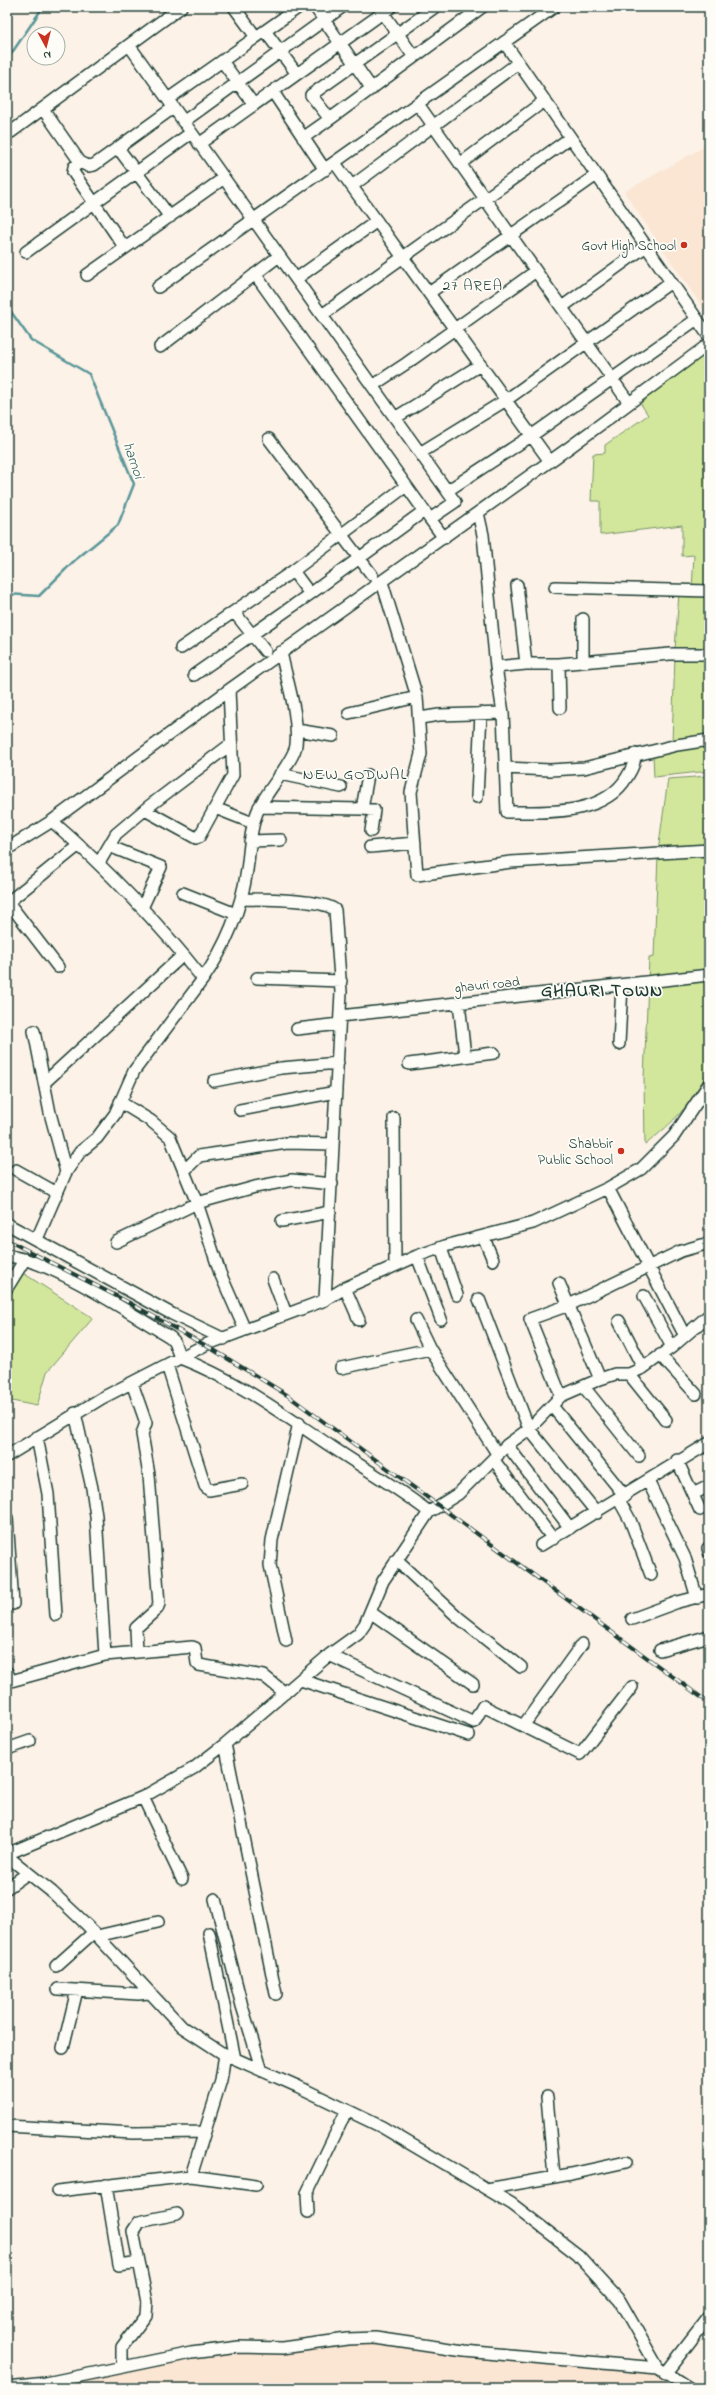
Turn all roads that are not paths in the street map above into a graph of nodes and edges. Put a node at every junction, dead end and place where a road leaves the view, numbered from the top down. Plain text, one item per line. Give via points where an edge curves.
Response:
1 (181, 7) edge
2 (234, 7) edge
3 (299, 7) edge
4 (315, 7) edge
5 (342, 7) edge
6 (435, 7) edge
7 (482, 7) edge
8 (554, 7) edge
9 (384, 9) edge
10 (324, 20) junction
11 (398, 33) junction
12 (261, 34) junction
13 (504, 42) junction
14 (340, 44) junction
15 (129, 46) junction
16 (282, 51) junction
17 (414, 57) junction
18 (222, 61) junction
19 (518, 63) junction
20 (355, 64) junction
21 (296, 74) junction
22 (238, 83) junction
23 (372, 89) junction
24 (272, 92) junction
25 (544, 101) junction
26 (170, 104) junction
27 (418, 104) junction
28 (254, 105) junction
29 (43, 109) junction
30 (330, 119) junction
31 (183, 122) junction
32 (434, 127) junction
33 (7, 133) edge
34 (191, 133) junction
35 (303, 138) junction
36 (570, 138) junction
37 (199, 144) junction
38 (118, 148) junction
39 (80, 162) junction
40 (335, 163) junction
41 (460, 164) junction
42 (325, 170) junction
43 (138, 172) junction
44 (595, 176) junction
45 (224, 178) junction
46 (352, 186) junction
47 (486, 199) junction
48 (95, 203) junction
49 (170, 217) junction
50 (255, 219) junction
51 (377, 221) junction
52 (511, 235) junction
53 (646, 246) junction
54 (125, 248) junction
55 (26, 252) dead end
56 (279, 256) junction
57 (404, 258) junction
58 (536, 271) junction
59 (255, 274) junction
60 (87, 275) dead end
61 (296, 279) junction
62 (671, 282) junction
63 (158, 287) dead end
64 (429, 293) junction
65 (562, 307) junction
66 (322, 315) junction
67 (697, 319) junction
68 (454, 329) junction
69 (708, 339) edge
70 (586, 341) junction
71 (160, 347) dead end
72 (480, 365) junction
73 (613, 379) junction
74 (372, 386) junction
75 (506, 400) junction
76 (627, 400) dead end
77 (395, 418) junction
78 (532, 436) junction
79 (269, 439) dead end
80 (420, 454) junction
81 (546, 456) dead end
82 (406, 486) junction
83 (447, 491) junction
84 (478, 513) junction
85 (427, 515) junction
86 (341, 534) junction
87 (444, 538) junction
88 (360, 557) junction
89 (293, 571) junction
90 (372, 575) dead end
91 (382, 582) junction
92 (517, 585) dead end
93 (554, 587) dead end
94 (709, 591) edge
95 (310, 594) junction
96 (235, 612) junction
97 (583, 619) dead end
98 (252, 634) junction
99 (181, 648) dead end
100 (265, 651) dead end
101 (281, 652) junction
102 (709, 654) edge
103 (583, 662) junction
104 (526, 664) junction
105 (559, 664) junction
106 (496, 667) junction
107 (194, 676) dead end
108 (229, 690) junction
109 (417, 697) junction
110 (560, 708) dead end
111 (349, 713) dead end
112 (480, 713) junction
113 (503, 713) junction
114 (420, 718) junction
115 (297, 730) junction
116 (333, 736) dead end
117 (709, 740) edge
118 (231, 744) junction
119 (635, 754) junction
120 (505, 768) junction
121 (280, 774) junction
122 (368, 775) dead end
123 (340, 787) dead end
124 (477, 797) dead end
125 (259, 807) junction
126 (215, 808) junction
127 (362, 809) junction
128 (145, 810) junction
129 (52, 821) junction
130 (253, 823) junction
131 (371, 831) dead end
132 (282, 840) dead end
133 (250, 841) junction
134 (415, 843) junction
135 (79, 845) junction
136 (109, 846) junction
137 (370, 847) dead end
138 (7, 849) edge
139 (709, 850) edge
140 (99, 863) junction
141 (182, 893) dead end
142 (241, 899) junction
143 (8, 902) edge
144 (142, 908) junction
145 (236, 914) junction
146 (183, 954) junction
147 (58, 967) dead end
148 (709, 975) edge
149 (257, 978) dead end
150 (203, 979) junction
151 (341, 981) junction
152 (622, 985) junction
153 (459, 1003) junction
154 (340, 1020) junction
155 (297, 1028) dead end
156 (34, 1031) dead end
157 (619, 1044) dead end
158 (494, 1052) dead end
159 (465, 1056) junction
160 (338, 1063) junction
161 (409, 1064) dead end
162 (214, 1081) dead end
163 (44, 1082) junction
164 (709, 1084) edge
165 (336, 1092) junction
166 (120, 1102) junction
167 (240, 1110) dead end
168 (394, 1118) dead end
169 (333, 1144) junction
170 (16, 1170) dead end
171 (184, 1170) junction
172 (66, 1172) junction
173 (332, 1184) junction
174 (608, 1188) junction
175 (57, 1193) junction
176 (197, 1203) junction
177 (330, 1212) junction
178 (282, 1221) dead end
179 (7, 1224) edge
180 (484, 1236) junction
181 (37, 1239) junction
182 (116, 1242) dead end
183 (709, 1243) edge
184 (441, 1248) junction
185 (7, 1256) edge
186 (417, 1256) junction
187 (25, 1259) junction
188 (493, 1260) dead end
189 (395, 1265) junction
190 (648, 1266) junction
191 (273, 1279) dead end
192 (559, 1283) dead end
193 (7, 1288) edge
194 (345, 1288) junction
195 (457, 1295) dead end
196 (644, 1296) dead end
197 (479, 1299) dead end
198 (325, 1300) junction
199 (569, 1305) junction
200 (286, 1314) junction
201 (709, 1315) edge
202 (441, 1319) dead end
203 (360, 1320) dead end
204 (416, 1320) dead end
205 (619, 1321) dead end
206 (245, 1330) junction
207 (685, 1336) junction
208 (224, 1339) junction
209 (672, 1347) junction
210 (430, 1349) junction
211 (660, 1356) junction
212 (180, 1358) junction
213 (167, 1365) junction
214 (341, 1368) dead end
215 (643, 1368) junction
216 (629, 1374) junction
217 (600, 1379) junction
218 (132, 1383) junction
219 (584, 1387) junction
220 (696, 1394) dead end
221 (560, 1396) junction
222 (552, 1406) junction
223 (75, 1412) junction
224 (666, 1420) dead end
225 (299, 1423) junction
226 (529, 1429) junction
227 (37, 1437) junction
228 (709, 1443) edge
229 (507, 1446) junction
230 (7, 1456) edge
231 (639, 1456) dead end
232 (496, 1457) junction
233 (677, 1460) junction
234 (648, 1481) junction
235 (242, 1484) dead end
236 (709, 1486) edge
237 (693, 1494) junction
238 (622, 1498) junction
239 (700, 1510) dead end
240 (429, 1512) junction
241 (596, 1513) junction
242 (7, 1518) edge
243 (570, 1528) junction
244 (553, 1539) junction
245 (541, 1546) dead end
246 (396, 1560) junction
247 (651, 1575) dead end
248 (709, 1594) edge
249 (696, 1598) junction
250 (13, 1604) dead end
251 (370, 1612) junction
252 (56, 1616) dead end
253 (632, 1619) dead end
254 (709, 1636) edge
255 (286, 1642) dead end
256 (582, 1644) dead end
257 (660, 1650) dead end
258 (137, 1652) junction
259 (105, 1655) junction
260 (329, 1656) junction
261 (521, 1667) dead end
262 (7, 1672) edge
263 (301, 1680) junction
264 (474, 1684) dead end
265 (632, 1687) dead end
266 (285, 1693) junction
267 (523, 1726) junction
268 (469, 1735) dead end
269 (30, 1741) dead end
270 (225, 1744) junction
271 (7, 1749) edge
272 (143, 1797) junction
273 (7, 1855) edge
274 (28, 1872) junction
275 (182, 1879) dead end
276 (7, 1888) edge
277 (215, 1899) dead end
278 (158, 1922) dead end
279 (209, 1933) dead end
280 (95, 1934) junction
281 (56, 1966) dead end
282 (58, 1989) dead end
283 (77, 1990) junction
284 (149, 1992) junction
285 (276, 1994) dead end
286 (63, 2048) dead end
287 (230, 2056) junction
288 (262, 2070) junction
289 (547, 2097) dead end
290 (347, 2110) junction
291 (7, 2126) edge
292 (204, 2132) junction
293 (626, 2162) dead end
294 (191, 2176) junction
295 (554, 2177) junction
296 (106, 2185) junction
297 (256, 2185) dead end
298 (487, 2189) junction
299 (57, 2191) dead end
300 (308, 2212) dead end
301 (177, 2214) dead end
302 (139, 2262) junction
303 (709, 2317) edge
304 (122, 2367) junction
305 (662, 2371) junction
306 (7, 2387) edge
307 (689, 2388) edge

1 - 15 street
2 - 12 street
3 - 12 street
4 - 10 street
5 - 10 street
6 - 11 street
7 - 17 street
8 - 13 street
9 - 11 street
9 - 14 street
10 - 14 street
10 - 16 street
11 - 17 street
11 - 20 street
12 - 16 street
12 - 18 street
13 - 19 street
13 - 27 street
14 - 20 street
14 - 21 street
15 - 26 street
15 - 29 street
16 - 21 street
16 - 22 street
17 - 23 street
18 - 22 street
18 - 26 street
19 - 25 street
19 - 32 street
20 - 23 street
20 - 30 street via 312,95
21 - 24 street
22 - 28 street
22 - 31 street
23 - 30 street
24 - 28 street
24 - 35 street
25 - 36 street
25 - 41 street
26 - 31 street
26 - 38 street
27 - 32 street
27 - 40 street
28 - 37 street
29 - 33 street
29 - 39 street
30 - 35 street
31 - 34 street
32 - 41 street
32 - 46 street
34 - 37 street
34 - 43 street
35 - 42 street
36 - 44 street
36 - 47 street
37 - 45 street
38 - 39 street via 94,165 88,166
38 - 43 street
39 - 48 street via 74,167 73,172
40 - 42 street
40 - 46 street
41 - 47 street
42 - 50 street
43 - 48 street
43 - 49 street
44 - 52 street
44 - 53 street
45 - 49 street
45 - 50 street
46 - 51 street
47 - 52 street
47 - 57 street
48 - 54 street
48 - 55 street
49 - 54 street
50 - 56 street
50 - 63 street
51 - 57 street
51 - 61 street
52 - 58 street
52 - 64 street
53 - 62 street
53 - 65 street
54 - 60 street
56 - 59 street
56 - 61 street
57 - 64 street
57 - 66 street
58 - 65 street
58 - 68 street
59 - 71 street
59 - 82 street
61 - 66 street
62 - 67 street
62 - 70 street
64 - 68 street
65 - 70 street
66 - 74 street
67 - 69 street
67 - 73 street
68 - 72 street
68 - 74 street
69 - 84 street via 677,370
70 - 73 street
70 - 75 street
72 - 75 street
72 - 77 street
73 - 76 street
73 - 78 street
74 - 77 street
75 - 78 street
75 - 80 street
77 - 80 street
78 - 81 street
78 - 83 street
79 - 86 street
80 - 83 street
82 - 85 street
82 - 86 street
83 - 85 street via 455,502
84 - 87 street
84 - 106 street via 483,535
85 - 87 street
85 - 88 street
86 - 88 street
86 - 89 street
87 - 91 street
88 - 90 street
88 - 95 street
89 - 95 street
89 - 96 street
91 - 101 street
91 - 109 street
92 - 104 street
93 - 94 street
95 - 98 street
96 - 98 street
96 - 99 street
97 - 103 street
98 - 100 street
98 - 107 street
101 - 108 street
101 - 115 street
102 - 103 street via 670,654
103 - 105 street
104 - 105 street
104 - 106 street
105 - 110 street
106 - 113 street
108 - 118 street
108 - 129 street
109 - 111 street
109 - 114 street
112 - 113 street
112 - 114 street
112 - 124 street
113 - 120 street
114 - 134 street via 422,754 411,792
115 - 116 street
115 - 121 street via 296,748
117 - 119 street
118 - 126 street via 233,775
118 - 128 street
119 - 120 street via 584,768
119 - 120 street via 633,767 620,788 596,803 566,810 507,812
121 - 123 street
121 - 125 street
122 - 127 street
125 - 127 street
125 - 130 street
126 - 128 street via 196,838
126 - 130 street
127 - 131 street via 374,810
128 - 136 street via 116,834
129 - 135 street
129 - 138 street
130 - 133 street
132 - 133 street
133 - 142 street
134 - 137 street
134 - 139 street via 417,874 511,862
135 - 140 street
135 - 143 street
136 - 140 street
136 - 144 street via 162,867
140 - 144 street
141 - 145 street
142 - 145 street
142 - 151 street via 329,905 335,910
143 - 147 street
144 - 146 street
145 - 150 street via 227,941
146 - 150 street
146 - 163 street
148 - 152 street, ghauri road
149 - 151 street
150 - 166 street via 134,1071
151 - 154 street
152 - 153 street, ghauri road
152 - 157 street
153 - 154 street, ghauri road
153 - 159 street
154 - 155 street, ghauri road
154 - 160 street
156 - 163 street
158 - 159 street
159 - 161 street
160 - 162 street via 281,1068
160 - 165 street
163 - 172 street
164 - 174 street via 674,1136 641,1169
165 - 167 street
165 - 169 street
166 - 171 street via 164,1130 175,1147
166 - 172 street via 115,1114 97,1138 80,1152
168 - 189 street
169 - 171 street via 287,1143 199,1156
169 - 173 street
170 - 175 street
171 - 176 street
172 - 175 street
173 - 176 street via 292,1180
173 - 177 street
174 - 180 street via 533,1223
174 - 190 street
175 - 181 street
176 - 182 street
176 - 206 street via 220,1273
177 - 178 street
177 - 198 street
179 - 181 street
180 - 184 street
180 - 188 street
181 - 208 street via 56,1252
183 - 190 street via 681,1251
184 - 186 street
184 - 195 street
185 - 187 street
186 - 189 street
186 - 202 street
187 - 193 street
187 - 212 street via 48,1268 170,1337
189 - 194 street
190 - 199 street
190 - 207 street
191 - 200 street
192 - 199 street
194 - 198 street
194 - 203 street
196 - 209 street
197 - 226 street
198 - 200 street
199 - 217 street
199 - 221 street via 530,1319
200 - 206 street
201 - 207 street
204 - 210 street
205 - 215 street
206 - 208 street
207 - 209 street
208 - 212 street
209 - 211 street
210 - 214 street
210 - 232 street
211 - 215 street
211 - 220 street
212 - 213 street
212 - 225 street via 231,1380
213 - 218 street
213 - 235 street via 205,1486 209,1490
215 - 216 street
216 - 217 street via 615,1374
216 - 224 street
217 - 219 street
218 - 223 street
218 - 258 street via 146,1423 142,1434 149,1475 159,1604 157,1609 136,1628
219 - 221 street
219 - 231 street
221 - 222 street
222 - 226 street
222 - 238 street
223 - 227 street
223 - 259 street via 96,1516
225 - 240 street
225 - 255 street via 272,1540 270,1565
226 - 229 street
226 - 241 street
227 - 230 street
227 - 252 street via 48,1494
228 - 233 street
229 - 232 street
229 - 243 street
232 - 240 street via 458,1494
232 - 244 street
233 - 234 street
233 - 237 street
234 - 238 street
234 - 249 street via 685,1558
236 - 237 street
237 - 239 street
238 - 241 street
238 - 247 street
240 - 246 street
241 - 243 street
242 - 250 street
243 - 244 street
244 - 245 street
246 - 251 street via 383,1581
246 - 261 street via 459,1618
248 - 249 street
249 - 253 street
251 - 260 street via 358,1634
251 - 264 street
254 - 257 street
256 - 267 street
258 - 259 street
258 - 266 street via 192,1647 195,1648 199,1665 264,1676
259 - 262 street via 11,1681
260 - 263 street
260 - 267 street via 474,1722 483,1706
263 - 266 street
263 - 268 street
265 - 267 street via 580,1754
266 - 270 street
269 - 271 street
270 - 272 street via 194,1768
270 - 285 street
272 - 273 street
272 - 275 street
273 - 274 street
274 - 276 street
274 - 280 street
277 - 288 street
278 - 280 street
279 - 287 street
280 - 281 street
280 - 284 street
282 - 283 street
283 - 284 street via 138,1994
283 - 286 street
284 - 287 street via 182,2027
287 - 288 street
287 - 292 street
288 - 290 street
289 - 295 street
290 - 298 street via 382,2127
290 - 300 street via 307,2193
291 - 292 street via 133,2133
292 - 294 street
293 - 295 street
294 - 296 street
294 - 297 street
295 - 298 street
296 - 299 street
296 - 302 street via 119,2265
298 - 305 street via 512,2204 578,2255 620,2301
301 - 302 street via 139,2222 134,2226
302 - 304 street via 147,2302 146,2315 122,2347
303 - 305 street
304 - 305 street via 191,2353 239,2347 282,2348 375,2338 464,2351
304 - 306 street
305 - 307 street

